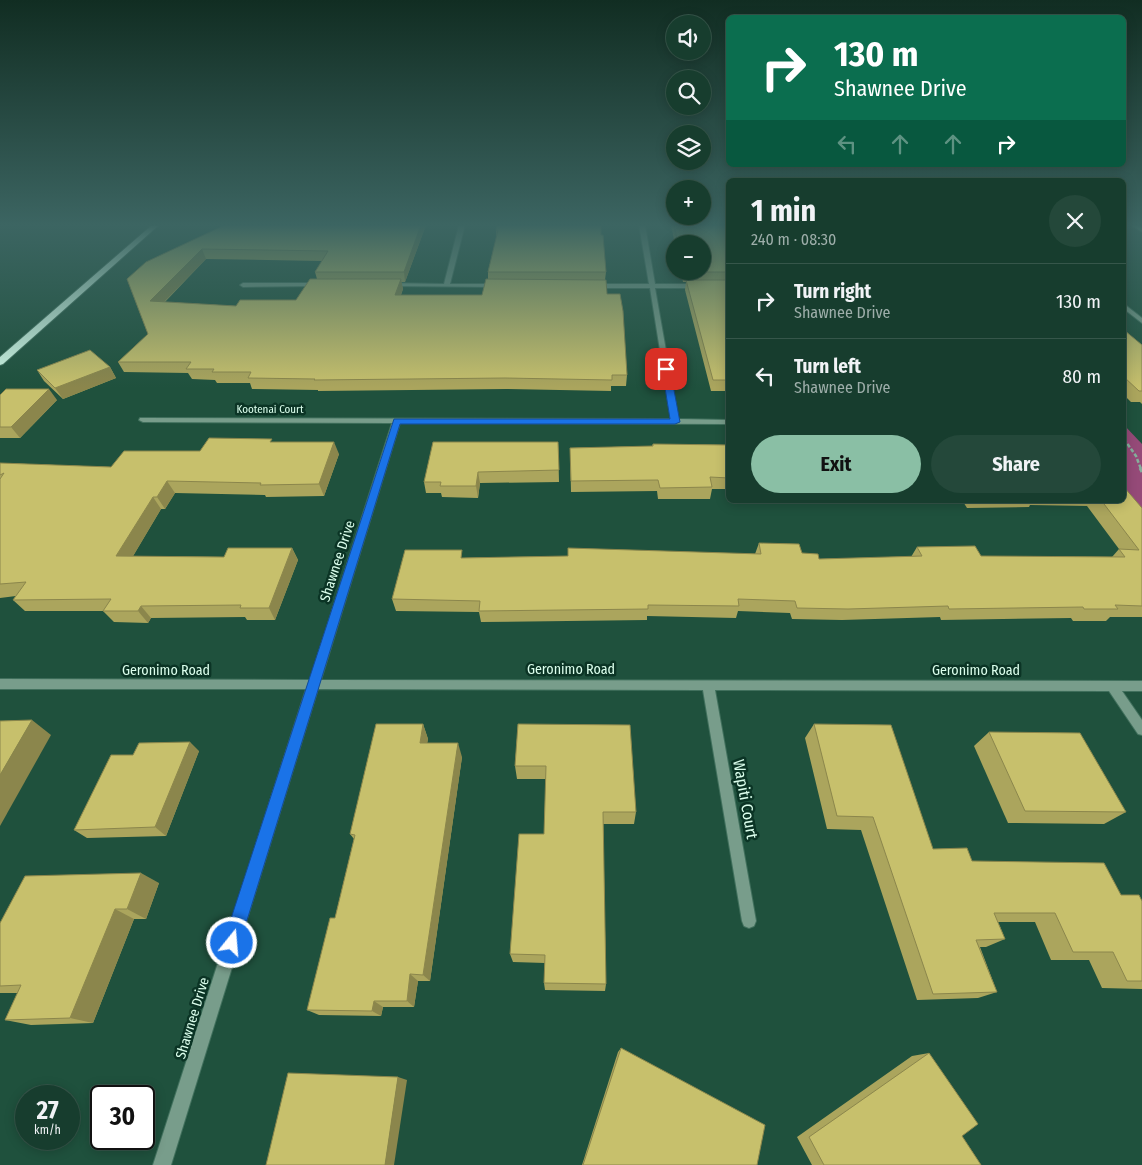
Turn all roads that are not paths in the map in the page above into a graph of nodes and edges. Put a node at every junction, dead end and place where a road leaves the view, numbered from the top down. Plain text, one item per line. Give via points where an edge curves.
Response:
1 (94, 279) edge
2 (448, 279) edge
3 (650, 279) edge
4 (243, 285) dead end
5 (330, 286) edge
6 (378, 286) edge
7 (446, 286) junction
8 (505, 286) edge
9 (584, 286) edge
10 (651, 286) junction
11 (709, 286) edge
12 (1126, 308) edge
13 (1142, 321) edge
14 (0, 362) edge
15 (143, 420) dead end
16 (397, 421) junction
17 (675, 422) junction
18 (726, 422) edge
19 (0, 684) edge
20 (313, 684) junction
21 (708, 684) junction
22 (1112, 686) junction
23 (1142, 686) edge
24 (1142, 730) edge
25 (749, 921) dead end
26 (162, 1165) edge

1 - 14 highway
2 - 7 street
3 - 10 street
4 - 5 street
6 - 7 street
7 - 8 street
9 - 10 street
10 - 11 street
10 - 17 street
12 - 13 street
15 - 16 street, Kootenai Court
16 - 17 street
16 - 20 street, Shawnee Drive
17 - 18 street
19 - 20 street, Geronimo Road
20 - 21 street, Geronimo Road
20 - 26 street, Shawnee Drive
21 - 22 street, Geronimo Road
21 - 25 street, Wapiti Court
22 - 23 street, Geronimo Road
22 - 24 street

